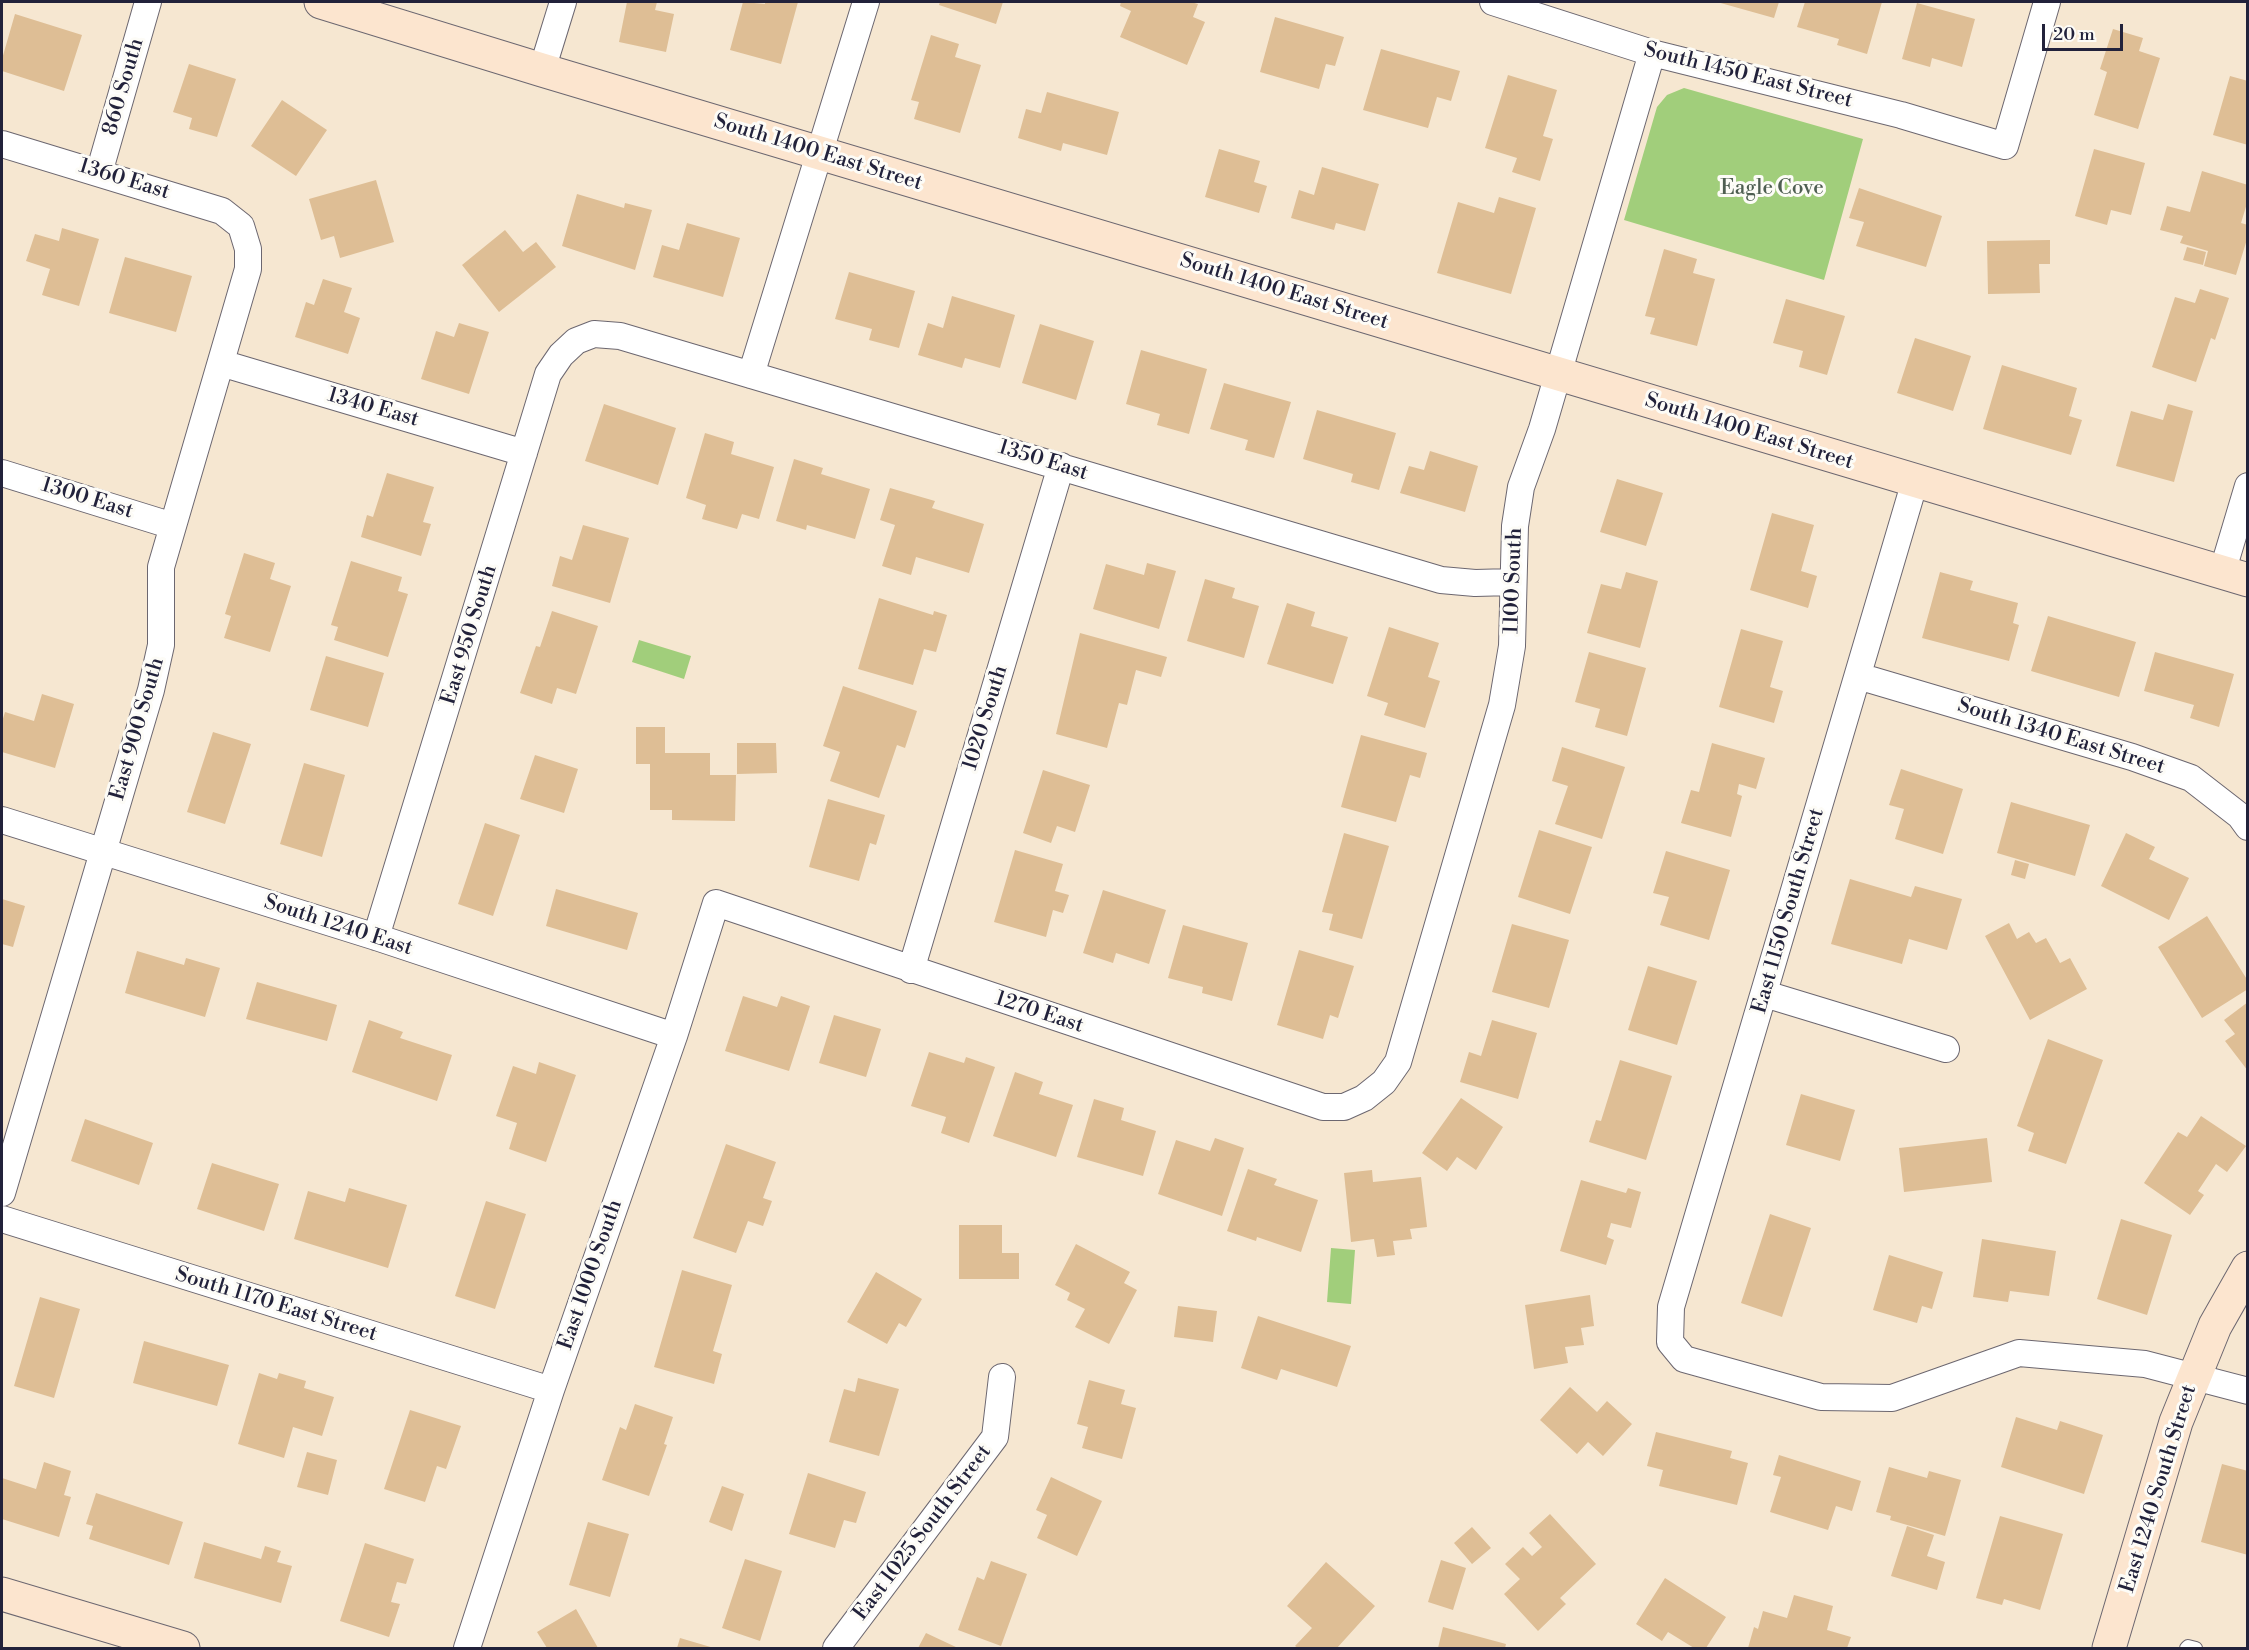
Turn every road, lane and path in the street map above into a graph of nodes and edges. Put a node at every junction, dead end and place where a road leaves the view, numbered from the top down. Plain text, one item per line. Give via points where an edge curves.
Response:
1 (148, 2) edge
2 (321, 2) edge
3 (563, 2) edge
4 (866, 2) edge
5 (1493, 2) edge
6 (2047, 2) edge
7 (1652, 53) junction
8 (542, 70) junction
9 (2, 144) edge
10 (820, 154) junction
11 (99, 173) junction
12 (241, 226) joint
13 (576, 341) joint
14 (221, 363) junction
15 (1557, 374) junction
16 (751, 375) junction
17 (524, 453) junction
18 (1061, 466) junction
19 (2, 473) edge
20 (1915, 481) junction
21 (2247, 486) edge
22 (173, 526) junction
23 (2235, 577) edge
24 (1512, 582) junction
25 (1858, 676) junction
26 (2, 820) edge
27 (2247, 827) edge
28 (102, 851) junction
29 (716, 903) joint
30 (376, 938) junction
31 (911, 970) junction
32 (1765, 994) junction
33 (674, 1036) junction
34 (1946, 1049) dead end
35 (1364, 1098) joint
36 (2, 1193) edge
37 (2, 1219) edge
38 (2247, 1268) edge
39 (2194, 1375) junction
40 (1002, 1377) dead end
41 (551, 1390) junction
42 (2247, 1391) edge
43 (2, 1594) edge
44 (183, 1648) edge
45 (467, 1648) edge
46 (836, 1648) edge
47 (2109, 1648) edge
48 (2186, 1648) edge
49 (2196, 1648) edge

1 - 11 street, 860 South
2 - 8 street, South 1400 East Street
3 - 8 street
4 - 10 street
5 - 7 street, South 1450 East Street
6 - 7 street, South 1450 East Street via 2005,146 1901,115
7 - 15 street, 1100 South
8 - 10 street, South 1400 East Street
9 - 11 street, 1360 East
10 - 15 street, South 1400 East Street
10 - 16 street
11 - 12 street, 1360 East via 222,211
12 - 14 street, East 900 South via 248,249 248,269
13 - 16 street, 1350 East via 594,334 620,336
13 - 17 street, East 950 South via 548,374
14 - 17 street, 1340 East
14 - 22 street, East 900 South
15 - 20 street, South 1400 East Street
15 - 24 street, 1100 South via 1521,487
16 - 18 street, 1350 East
17 - 30 street, East 950 South
18 - 24 street, 1350 East via 1440,580
18 - 31 street, 1020 South
19 - 22 street, 1300 East
20 - 23 street, South 1400 East Street
20 - 25 street, East 1150 South Street
21 - 23 street
22 - 28 street, East 900 South via 161,567 161,645
24 - 35 street, 1100 South via 1512,646 1502,705 1398,1062 1384,1082
25 - 27 street, South 1340 East Street via 2191,778 2240,816
25 - 32 street, East 1150 South Street
26 - 28 street, South 1240 East
28 - 30 street, South 1240 East
28 - 36 street, East 900 South
29 - 31 street, 1270 East
29 - 33 street, East 1000 South
30 - 33 street, South 1240 East
31 - 35 street, 1270 East via 1323,1107 1344,1107
32 - 34 street
32 - 39 street, East 1150 South Street via 1671,1307 1670,1342 1684,1359 1821,1397 1892,1398 2019,1353 2145,1364
33 - 41 street, East 1000 South
37 - 41 street, South 1170 East Street
38 - 39 street, East 1240 South Street
39 - 42 street
39 - 47 street, East 1240 South Street via 2176,1422
40 - 46 street, East 1025 South Street via 995,1437
41 - 45 street, East 1000 South
43 - 44 street
48 - 49 lane

